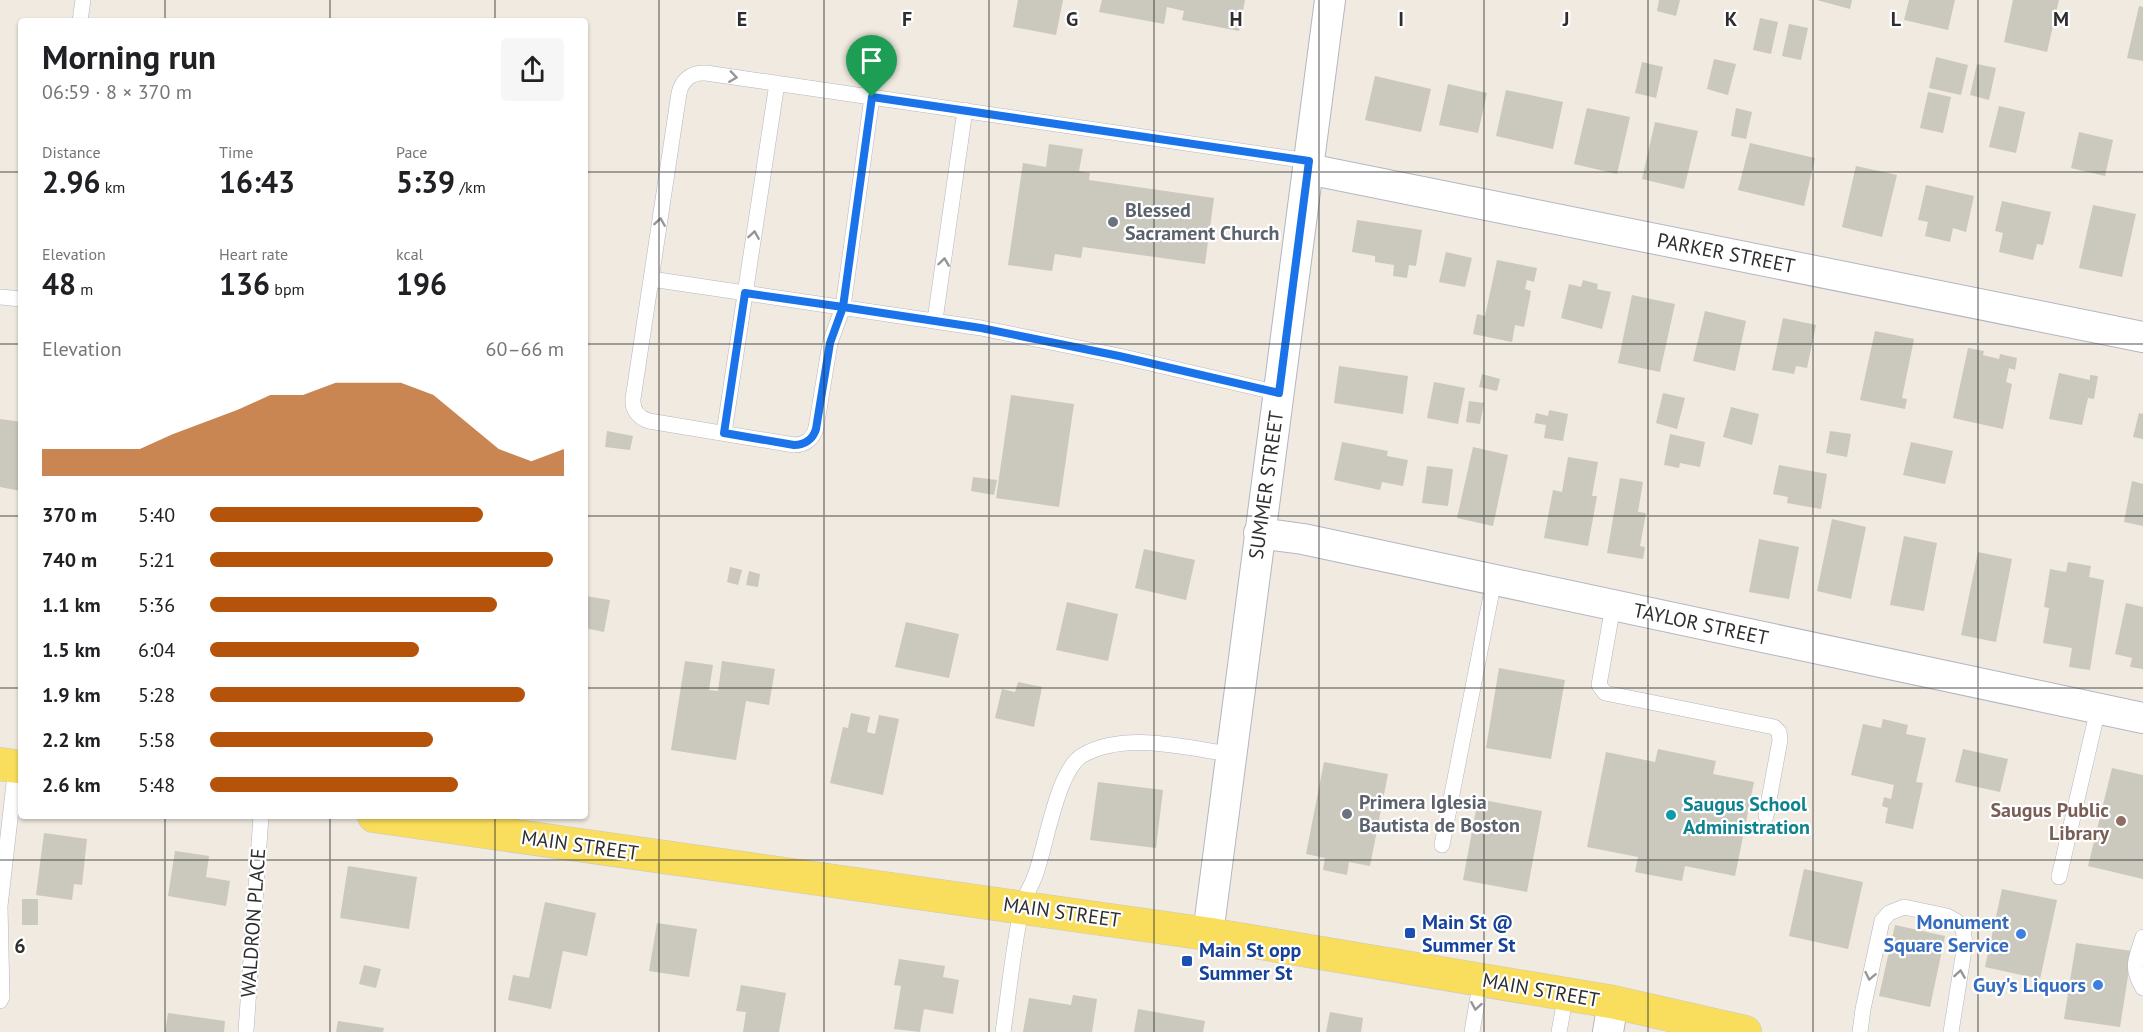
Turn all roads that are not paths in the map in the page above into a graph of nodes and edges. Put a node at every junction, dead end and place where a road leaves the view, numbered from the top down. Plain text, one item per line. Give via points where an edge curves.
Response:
1 (83, 0) edge
2 (1330, 0) edge
3 (80, 18) edge
4 (777, 83) junction
5 (872, 97) junction
6 (965, 111) junction
7 (1309, 165) junction
8 (651, 279) junction
9 (745, 293) junction
10 (0, 297) edge
11 (18, 300) edge
12 (843, 307) junction
13 (935, 320) junction
14 (2143, 337) edge
15 (1279, 393) junction
16 (724, 433) junction
17 (1259, 533) junction
18 (1494, 580) junction
19 (1613, 606) junction
20 (2098, 708) junction
21 (2143, 718) edge
22 (1231, 754) junction
23 (12, 766) edge
24 (1766, 816) dead end
25 (261, 819) edge
26 (396, 819) edge
27 (1442, 845) dead end
28 (2060, 877) dead end
29 (1021, 906) junction
30 (1208, 934) junction
31 (2143, 937) edge
32 (1481, 979) junction
33 (2143, 988) edge
34 (1566, 994) junction
35 (0, 1001) edge
36 (1610, 1017) edge
37 (246, 1031) edge
38 (1003, 1032) edge
39 (1472, 1032) edge
40 (1559, 1032) edge
41 (1745, 1032) edge
42 (1860, 1032) edge
43 (1951, 1032) edge

1 - 3 lane
2 - 7 street, SUMMER STREET
4 - 5 lane
8 -> 4 lane via 684,81 700,72
9 -> 4 lane
5 - 6 lane
5 - 12 lane
6 - 7 lane
13 -> 6 lane
7 - 14 street, PARKER STREET
7 - 15 street, SUMMER STREET
8 - 9 lane
8 - 16 lane via 634,409 644,419
9 - 12 lane
9 - 16 lane
10 - 11 lane
12 - 13 lane
12 - 16 lane via 830,343 812,437 794,445
13 - 15 lane
15 - 17 street, SUMMER STREET
17 - 18 street, TAYLOR STREET
17 - 22 street, SUMMER STREET
18 - 19 street, TAYLOR STREET
18 - 27 lane
19 - 20 street, TAYLOR STREET
19 - 24 lane via 1599,685 1605,693 1774,727 1779,732
20 - 21 street, TAYLOR STREET
20 - 28 lane
22 - 29 lane via 1134,742 1109,745 1077,759 1062,783 1035,879
22 - 30 street, SUMMER STREET
23 - 35 lane via 0,906
25 - 37 lane, WALDRON PLACE
26 - 29 main road, MAIN STREET
29 - 30 main road, MAIN STREET
29 - 38 lane
30 - 32 main road, MAIN STREET
31 - 33 lane via 2134,965
32 - 34 main road, MAIN STREET
32 -> 39 lane
34 - 36 main road, MAIN STREET
34 - 40 lane
36 - 41 main road, MAIN STREET
43 -> 42 lane via 1965,944 1963,928 1947,916 1904,907 1882,921

